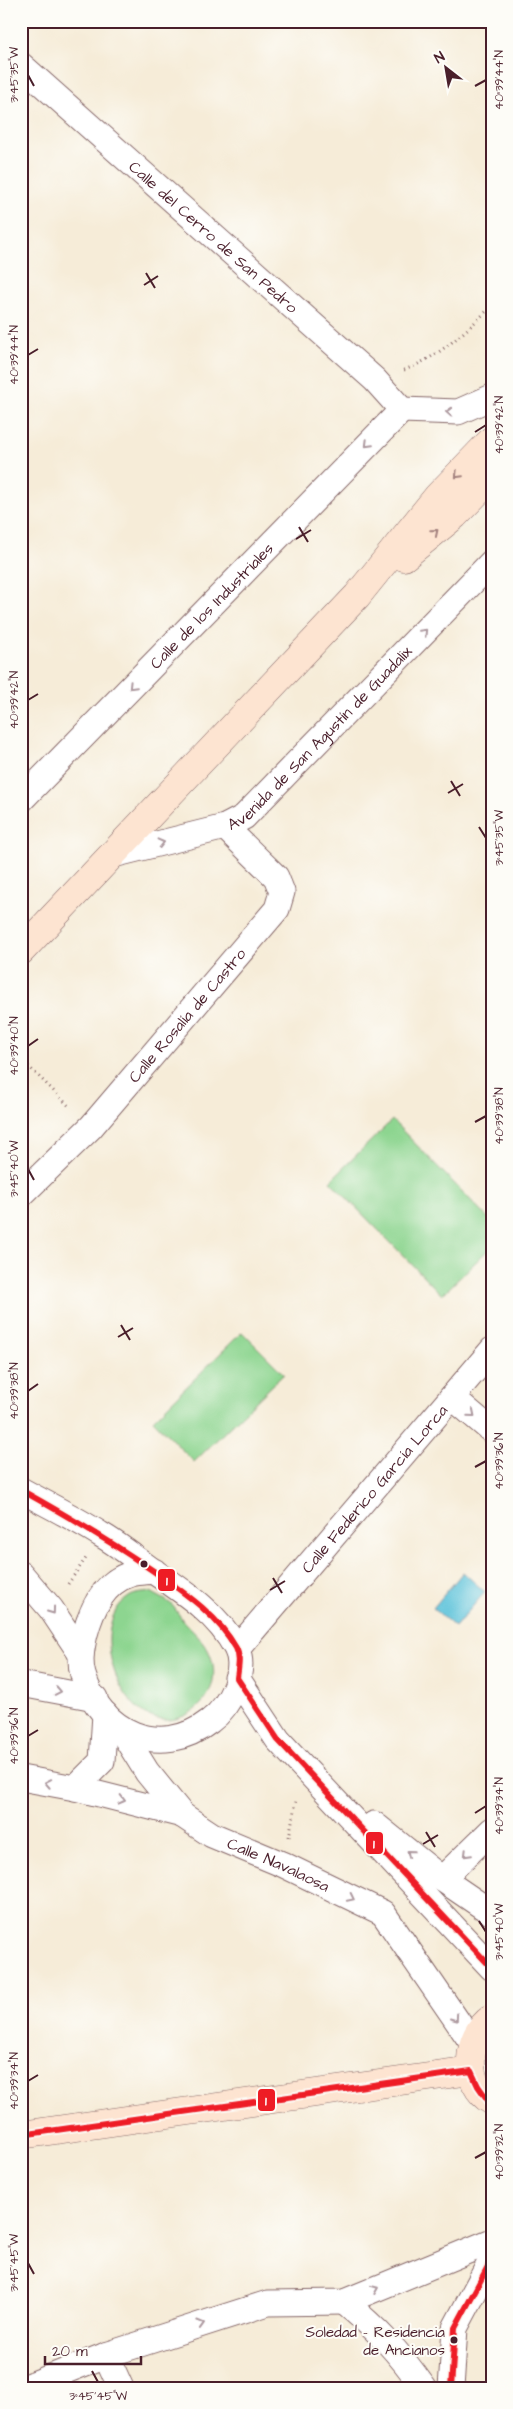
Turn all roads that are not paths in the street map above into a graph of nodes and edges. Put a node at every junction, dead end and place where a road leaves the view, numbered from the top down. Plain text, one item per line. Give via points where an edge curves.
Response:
1 (21, 65) edge
2 (492, 397) edge
3 (402, 410) junction
4 (492, 440) edge
5 (492, 477) edge
6 (492, 562) edge
7 (357, 596) junction
8 (21, 800) edge
9 (225, 827) junction
10 (114, 855) junction
11 (21, 951) edge
12 (21, 1195) edge
13 (492, 1350) edge
14 (452, 1397) junction
15 (492, 1430) edge
16 (21, 1490) edge
17 (154, 1571) junction
18 (21, 1574) edge
19 (237, 1649) junction
20 (81, 1654) junction
21 (237, 1678) junction
22 (21, 1684) edge
23 (107, 1714) junction
24 (310, 1772) junction
25 (21, 1778) edge
26 (75, 1788) junction
27 (182, 1815) junction
28 (492, 1830) edge
29 (442, 1878) junction
30 (492, 1912) edge
31 (492, 1968) edge
32 (492, 2018) edge
33 (473, 2044) junction
34 (471, 2071) junction
35 (490, 2102) edge
36 (21, 2135) edge
37 (492, 2241) edge
38 (492, 2259) edge
39 (344, 2302) junction
40 (106, 2355) junction
41 (23, 2388) edge
42 (121, 2388) edge
43 (424, 2388) edge
44 (451, 2388) edge

1 - 3 street, Calle del Cerro de San Pedro via 375,380
2 -> 3 street via 458,412
3 -> 8 street, Calle de los Industriales
4 -> 7 main road via 437,497
7 -> 5 main road via 455,515
9 -> 6 street, Avenida de San Agustín de Guadalix via 244,817
7 - 10 main road
10 -> 9 street, Avenida de San Agustín de Guadalix
9 - 12 street, Calle Rosalía de Castro via 276,877 282,892 277,909 91,1127
10 - 11 main road
13 - 14 street, Calle Federico García Lorca
14 -> 15 street
14 - 19 street, Calle Federico García Lorca
16 - 17 street via 101,1535
17 - 19 street via 194,1599
17 - 20 street via 131,1574 113,1583 99,1598 88,1621
18 -> 20 street via 51,1609
19 - 21 street
20 - 23 street via 83,1675
21 - 23 street via 229,1700 217,1716 198,1730 174,1739 146,1738
21 - 24 street via 278,1740
22 -> 23 street
23 - 26 street via 102,1761
23 - 27 street
29 -> 24 street
24 - 31 street
26 -> 25 street, Calle Navalaosa
26 -> 27 street, Calle Navalaosa
27 -> 33 street, Calle Navalaosa via 212,1835 284,1865 383,1913
28 -> 29 street
29 - 30 street
32 - 33 main road via 478,2031
33 - 34 main road
34 - 35 main road
34 - 36 main road
39 -> 37 street
38 - 44 street via 455,2328
40 -> 39 street via 268,2303
39 - 43 street via 399,2353
40 - 41 street
40 - 42 street

